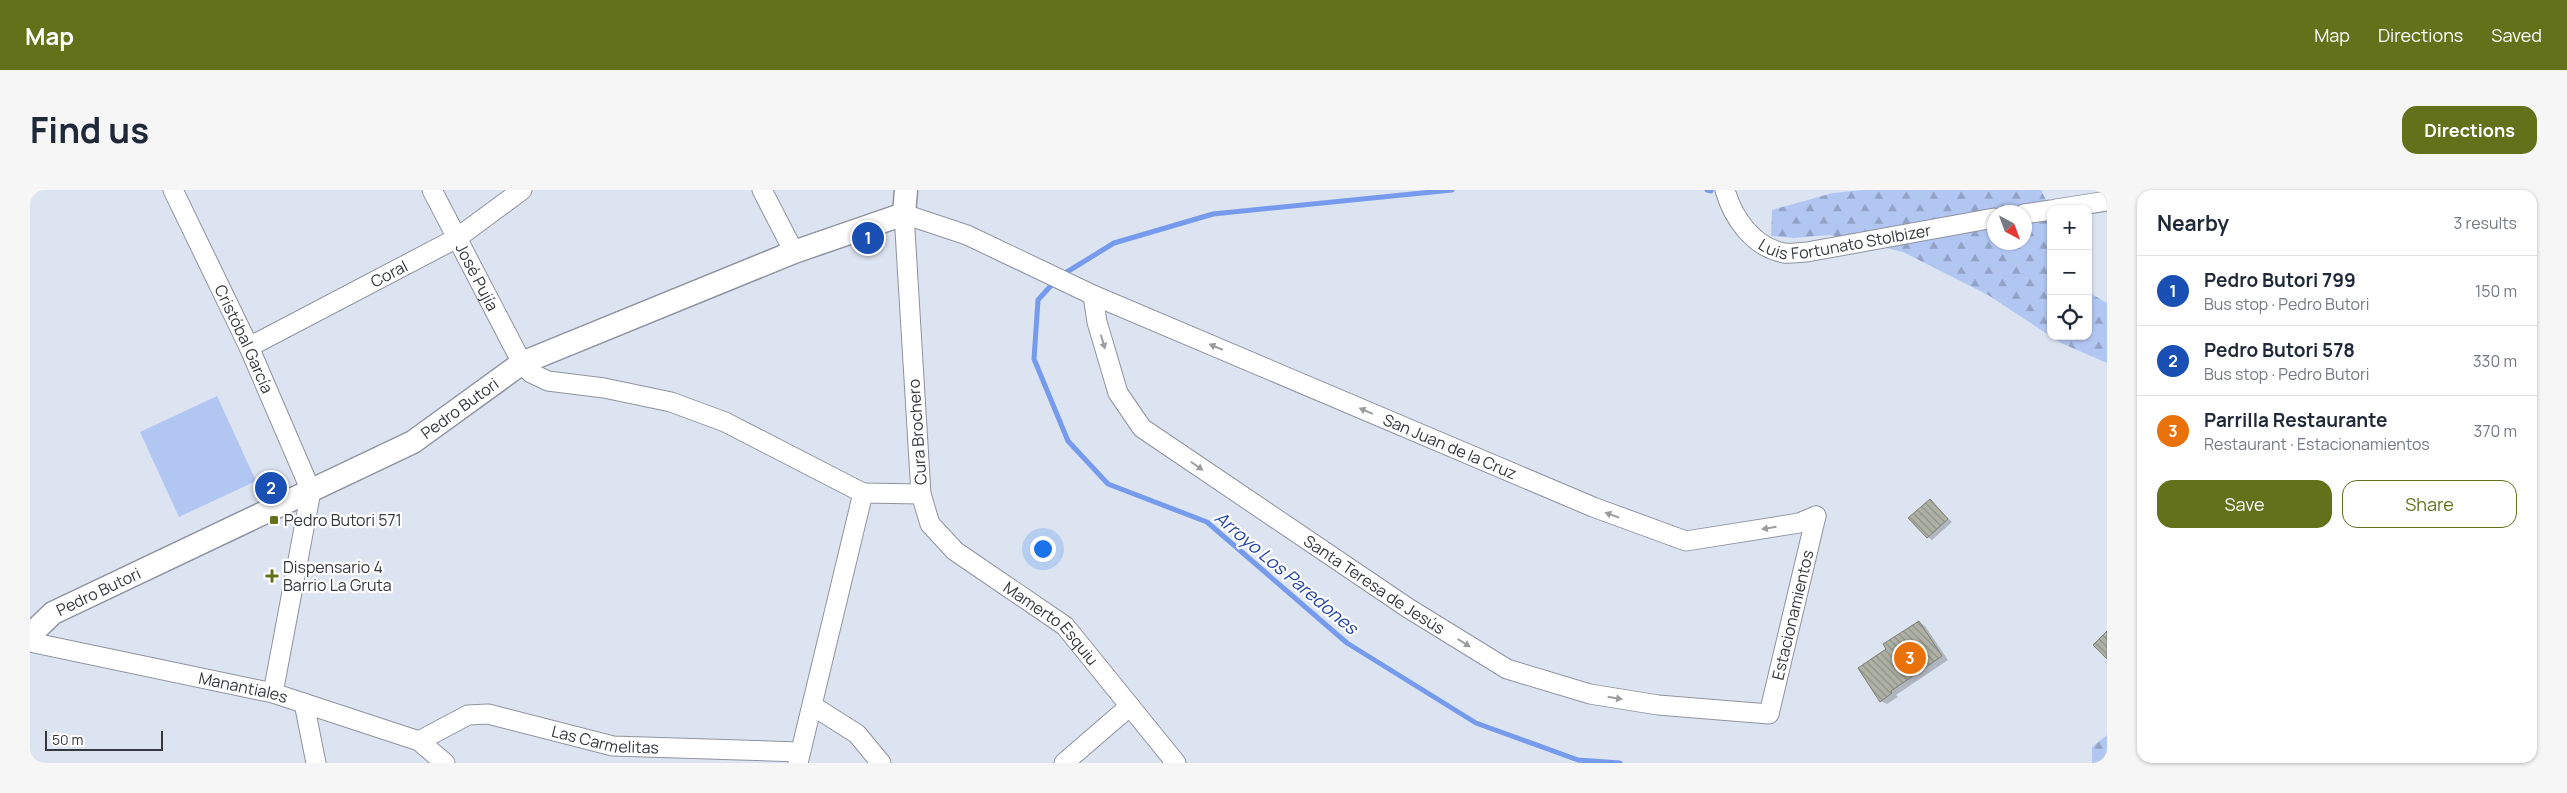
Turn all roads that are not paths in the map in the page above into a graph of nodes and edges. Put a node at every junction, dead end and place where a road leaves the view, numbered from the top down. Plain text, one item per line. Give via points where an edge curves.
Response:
1 (174, 190) edge
2 (432, 190) edge
3 (522, 190) edge
4 (762, 190) edge
5 (906, 190) edge
6 (1724, 190) edge
7 (2107, 201) edge
8 (2082, 205) edge
9 (2047, 211) edge
10 (2032, 213) edge
11 (904, 214) junction
12 (1987, 219) edge
13 (457, 238) junction
14 (794, 252) junction
15 (1093, 294) junction
16 (249, 347) junction
17 (522, 363) junction
18 (311, 491) junction
19 (863, 493) junction
20 (921, 494) junction
21 (1816, 516) joint
22 (30, 635) edge
23 (30, 642) edge
24 (273, 693) junction
25 (304, 703) junction
26 (813, 706) junction
27 (1130, 706) junction
28 (1770, 714) joint
29 (419, 741) junction
30 (799, 757) edge
31 (316, 763) edge
32 (445, 763) edge
33 (881, 763) edge
34 (1064, 763) edge
35 (1176, 763) edge

1 - 16 street, Cristóbal García
2 - 13 street, José Pujía
3 - 13 street, Coral
4 - 14 street
5 - 11 street
6 - 12 street, Luis Fortunato Stolbizer via 1729,204 1749,234 1764,245 1784,253 1807,252
7 - 8 street
9 - 10 street
11 - 14 street, Pedro Butori
11 - 15 street, San Juan de la Cruz via 966,235
11 - 20 street, Cura Brochero
13 - 16 street, Coral
13 - 17 street, José Pujía
14 - 17 street, Pedro Butori
21 -> 15 street, San Juan de la Cruz via 1799,523 1686,541 1592,508
15 -> 28 street, Santa Teresa de Jesús via 1097,322 1118,393 1142,428 1416,613 1507,669 1590,694 1658,705
16 - 18 street, Cristóbal García
17 - 18 street, Pedro Butori via 413,442
17 - 19 street via 531,373 548,381 604,388 671,402 725,422
18 - 22 street, Pedro Butori via 53,613
18 - 24 street
19 - 20 street, Cura Brochero
19 - 26 street
20 - 27 street, Mamerto Esquiu via 930,524 955,551 1065,626
21 - 28 street, Estacionamientos
23 - 24 street, Manantiales
24 - 25 street, Manantiales
25 - 29 street, Manantiales
25 - 31 street
26 - 30 street
26 - 33 street via 857,734
27 - 34 street
27 - 35 street, Mamerto Esquiu
29 - 30 street, Las Carmelitas via 468,715 488,714 613,746
29 - 32 street, Manantiales

